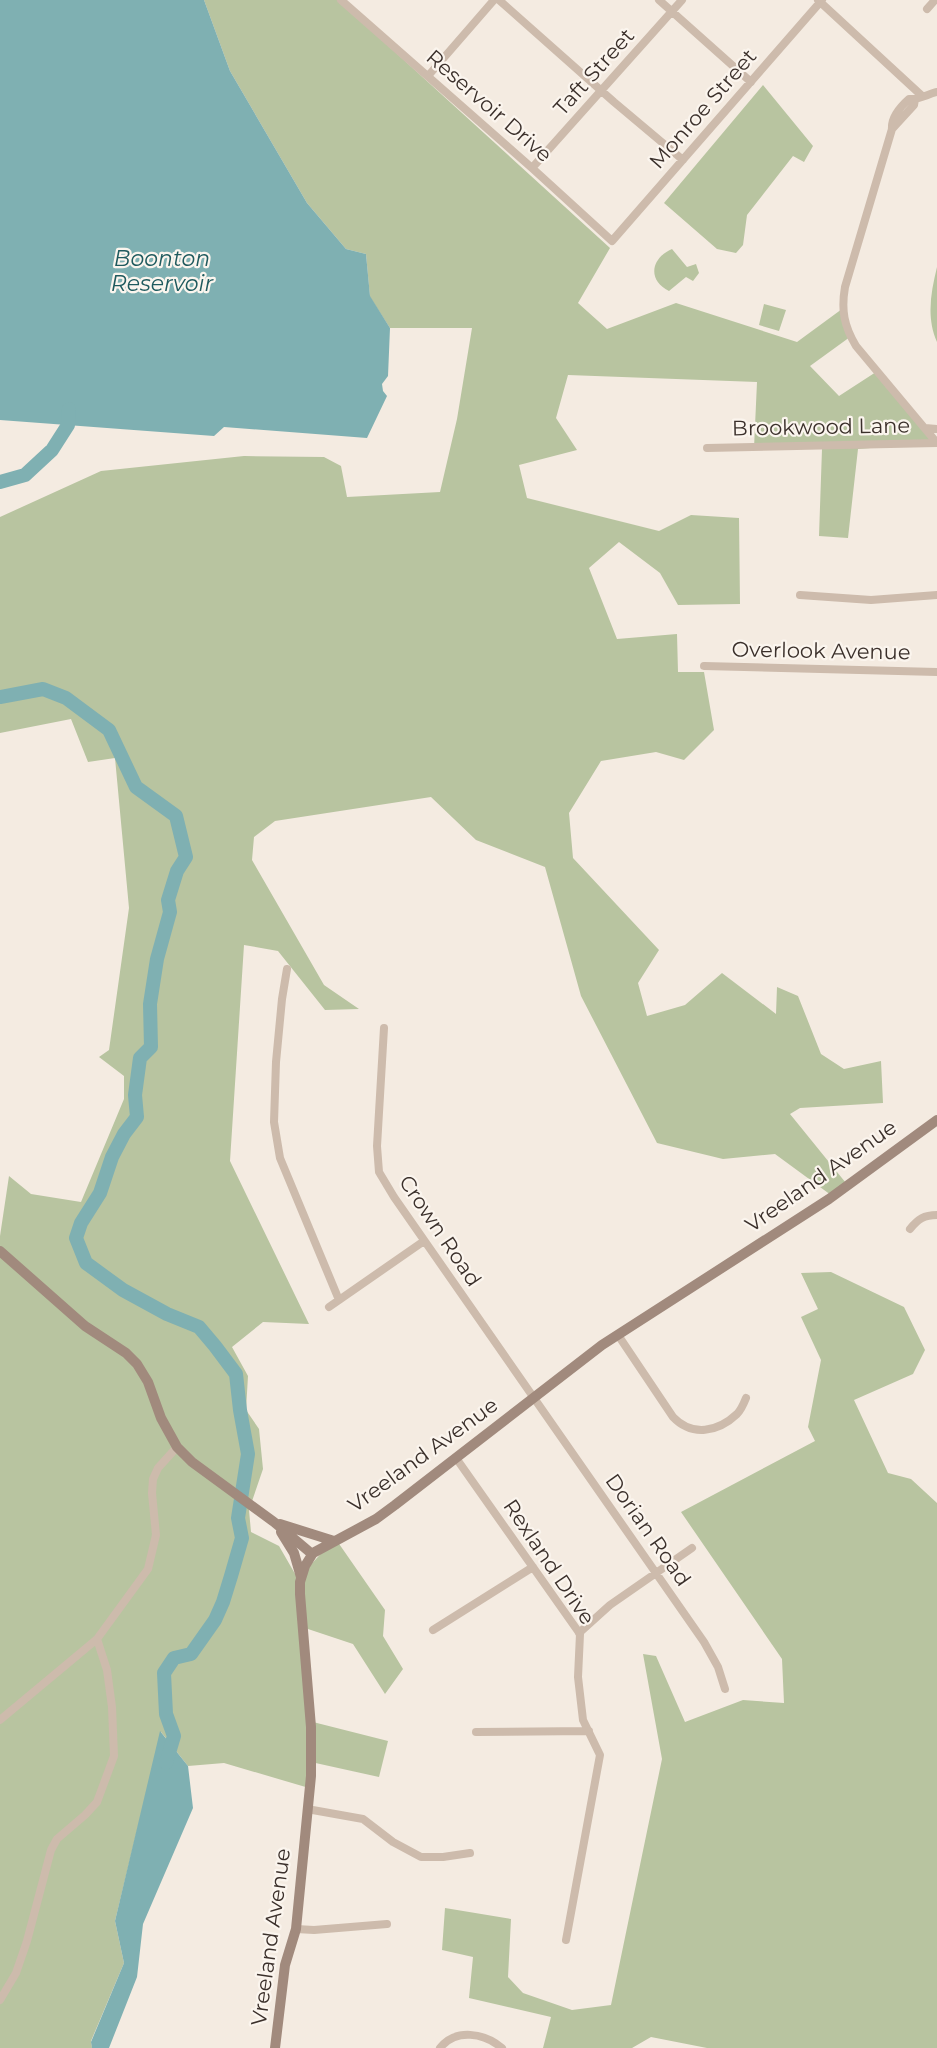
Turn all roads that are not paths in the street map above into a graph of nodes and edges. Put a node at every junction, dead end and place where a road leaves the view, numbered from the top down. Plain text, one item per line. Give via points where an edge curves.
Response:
1 (341, 0) edge
2 (494, 0) edge
3 (499, 0) edge
4 (659, 0) edge
5 (682, 0) edge
6 (935, 0) edge
7 (820, 1) edge
8 (927, 9) dead end
9 (672, 12) junction
10 (428, 76) junction
11 (751, 82) junction
12 (601, 91) junction
13 (937, 92) edge
14 (918, 97) junction
15 (683, 160) junction
16 (532, 168) junction
17 (612, 241) joint
18 (925, 428) junction
19 (937, 429) edge
20 (937, 443) edge
21 (707, 448) dead end
22 (800, 595) dead end
23 (937, 595) edge
24 (704, 666) dead end
25 (937, 672) edge
26 (287, 969) dead end
27 (384, 1028) dead end
28 (937, 1120) edge
29 (937, 1215) edge
30 (910, 1229) dead end
31 (424, 1241) junction
32 (0, 1251) edge
33 (339, 1300) junction
34 (329, 1307) dead end
35 (618, 1335) junction
36 (534, 1397) junction
37 (746, 1398) dead end
38 (177, 1447) junction
39 (456, 1458) junction
40 (274, 1522) junction
41 (334, 1540) junction
42 (692, 1548) dead end
43 (312, 1554) junction
44 (533, 1567) junction
45 (656, 1573) junction
46 (302, 1578) junction
47 (433, 1630) dead end
48 (579, 1634) junction
49 (97, 1639) junction
50 (725, 1689) dead end
51 (0, 1720) edge
52 (589, 1731) junction
53 (476, 1732) dead end
54 (307, 1809) junction
55 (470, 1853) dead end
56 (387, 1924) dead end
57 (296, 1929) junction
58 (566, 1940) dead end
59 (0, 2000) edge
60 (275, 2048) edge
61 (440, 2048) edge
62 (502, 2048) edge

1 - 10 street, Reservoir Drive
2 - 10 street
3 - 12 street
4 - 9 street
5 - 9 street, Taft Street
6 - 8 street
7 - 11 street, Monroe Street
7 - 14 street
9 - 11 street
9 - 12 street, Taft Street
10 - 16 street, Reservoir Drive
11 - 15 street, Monroe Street
12 - 15 street
12 - 16 street, Taft Street
13 - 14 street
14 - 18 street via 909,99 892,120 845,287 843,313 856,346
15 - 17 street, Monroe Street
16 - 17 street, Reservoir Drive
18 - 19 street
18 - 20 street
20 - 21 street, Brookwood Lane
22 - 23 street via 870,600
24 - 25 street, Overlook Avenue
26 - 33 street via 276,1062 274,1122 280,1158
27 - 31 street, Crown Road via 379,1172
28 - 35 street, Vreeland Avenue via 830,1199
29 - 30 street via 919,1219
31 - 33 street
31 - 36 street, Crown Road
32 - 38 street via 85,1326 137,1364
33 - 34 street
35 - 36 street, Vreeland Avenue
35 - 37 street via 673,1417 685,1427 711,1429 739,1413
36 - 39 street, Vreeland Avenue
36 - 45 street, Dorian Road
38 - 40 street via 204,1472
38 - 49 street via 153,1479 156,1535 148,1569
39 - 41 street, Vreeland Avenue via 376,1519
39 - 44 street, Rexland Drive
40 - 41 street
40 - 43 street
40 - 46 street via 294,1553
41 - 43 street, Vreeland Avenue
42 - 45 street
43 - 46 street, Vreeland Avenue
44 - 47 street
44 - 48 street, Rexland Drive
45 - 48 street via 610,1605
45 - 50 street, Dorian Road via 704,1642
46 - 54 street, Vreeland Avenue via 311,1727 312,1776
48 - 52 street, Rexland Drive via 578,1677 583,1720
49 - 51 street
49 - 59 street via 107,1670 114,1756 97,1802 57,1839 51,1850 27,1941 16,1973
52 - 53 street
52 - 58 street, Rexland Drive via 600,1755
54 - 55 street via 363,1819 421,1857
54 - 57 street, Vreeland Avenue
56 - 57 street
57 - 60 street, Vreeland Avenue via 285,1965
61 - 62 street via 460,2034 470,2034 488,2038

